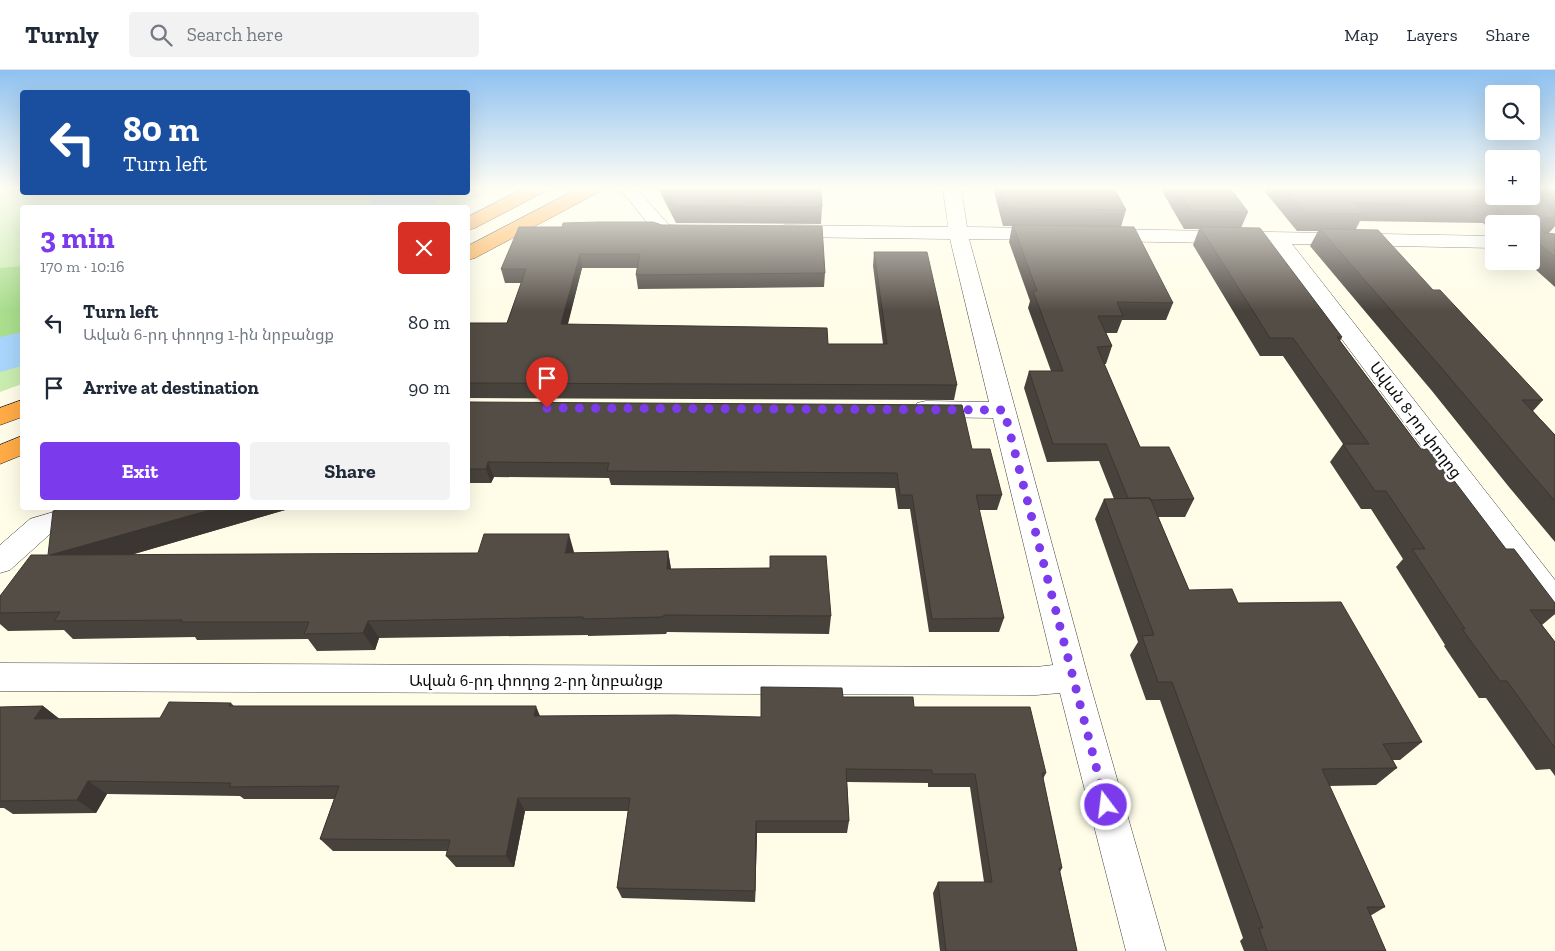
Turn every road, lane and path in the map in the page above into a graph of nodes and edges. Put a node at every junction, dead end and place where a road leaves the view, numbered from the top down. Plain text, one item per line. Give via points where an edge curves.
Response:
1 (515, 229) edge
2 (663, 229) edge
3 (957, 229) edge
4 (713, 231) edge
5 (772, 231) edge
6 (958, 233) junction
7 (1068, 235) edge
8 (1088, 235) edge
9 (1277, 238) junction
10 (1485, 242) edge
11 (470, 253) edge
12 (20, 409) edge
13 (905, 409) edge
14 (1004, 410) junction
15 (0, 417) edge
16 (20, 446) edge
17 (0, 455) edge
18 (93, 510) edge
19 (0, 562) edge
20 (1555, 602) edge
21 (1072, 676) junction
22 (0, 677) edge
23 (1146, 951) edge

1 - 11 highway
2 - 4 street
3 - 6 street
5 - 6 street
6 - 7 street
6 - 14 street
8 - 9 street
9 - 10 street
9 - 20 street, Ավան 8-րդ փողոց
12 - 15 highway
13 - 14 street
14 - 21 street
16 - 17 highway
18 - 19 street via 40,526
21 - 22 street, Ավան 6-րդ փողոց 2-րդ նրբանցք via 1036,681
21 - 23 street

